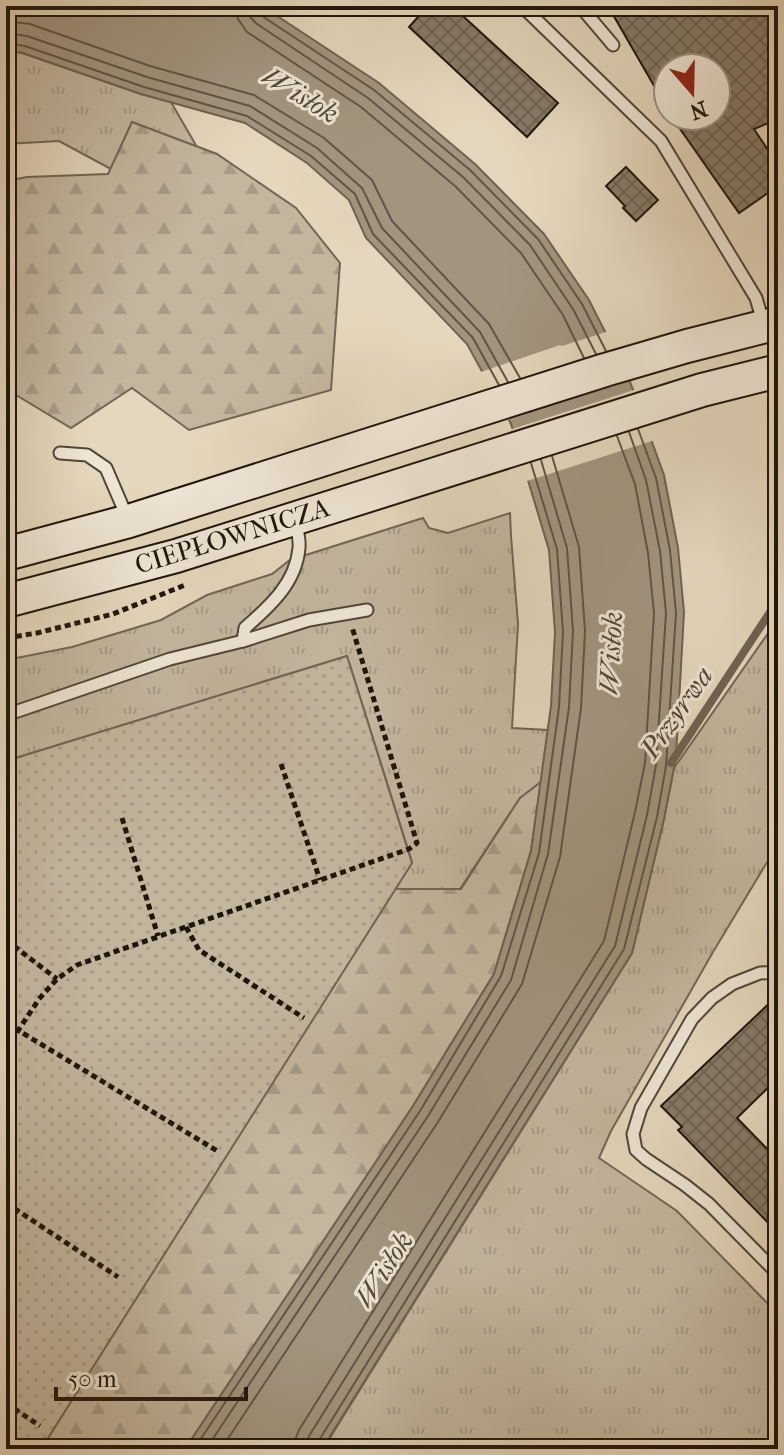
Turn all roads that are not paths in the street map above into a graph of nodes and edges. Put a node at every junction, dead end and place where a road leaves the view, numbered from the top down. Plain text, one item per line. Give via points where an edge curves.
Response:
1 (522, 6) edge
2 (580, 6) edge
3 (613, 45) dead end
4 (771, 324) edge
5 (778, 371) edge
6 (60, 453) dead end
7 (295, 517) junction
8 (129, 521) junction
9 (6, 554) edge
10 (6, 601) edge
11 (367, 610) dead end
12 (243, 641) junction
13 (6, 715) edge
14 (778, 972) edge
15 (778, 1274) edge

1 - 4 lane via 661,141
2 - 3 lane
4 - 8 main road, CIEPŁOWNICZA via 605,370
5 - 7 main road, CIEPŁOWNICZA
6 - 8 lane via 87,455 106,468
7 - 10 main road, CIEPŁOWNICZA via 176,556
7 - 12 lane via 299,547 294,572 275,600 245,628
8 - 9 main road, CIEPŁOWNICZA
11 - 12 lane via 309,620
12 - 13 lane via 170,659
14 - 15 lane via 732,984 692,1019 641,1108 633,1134 636,1150 709,1204

